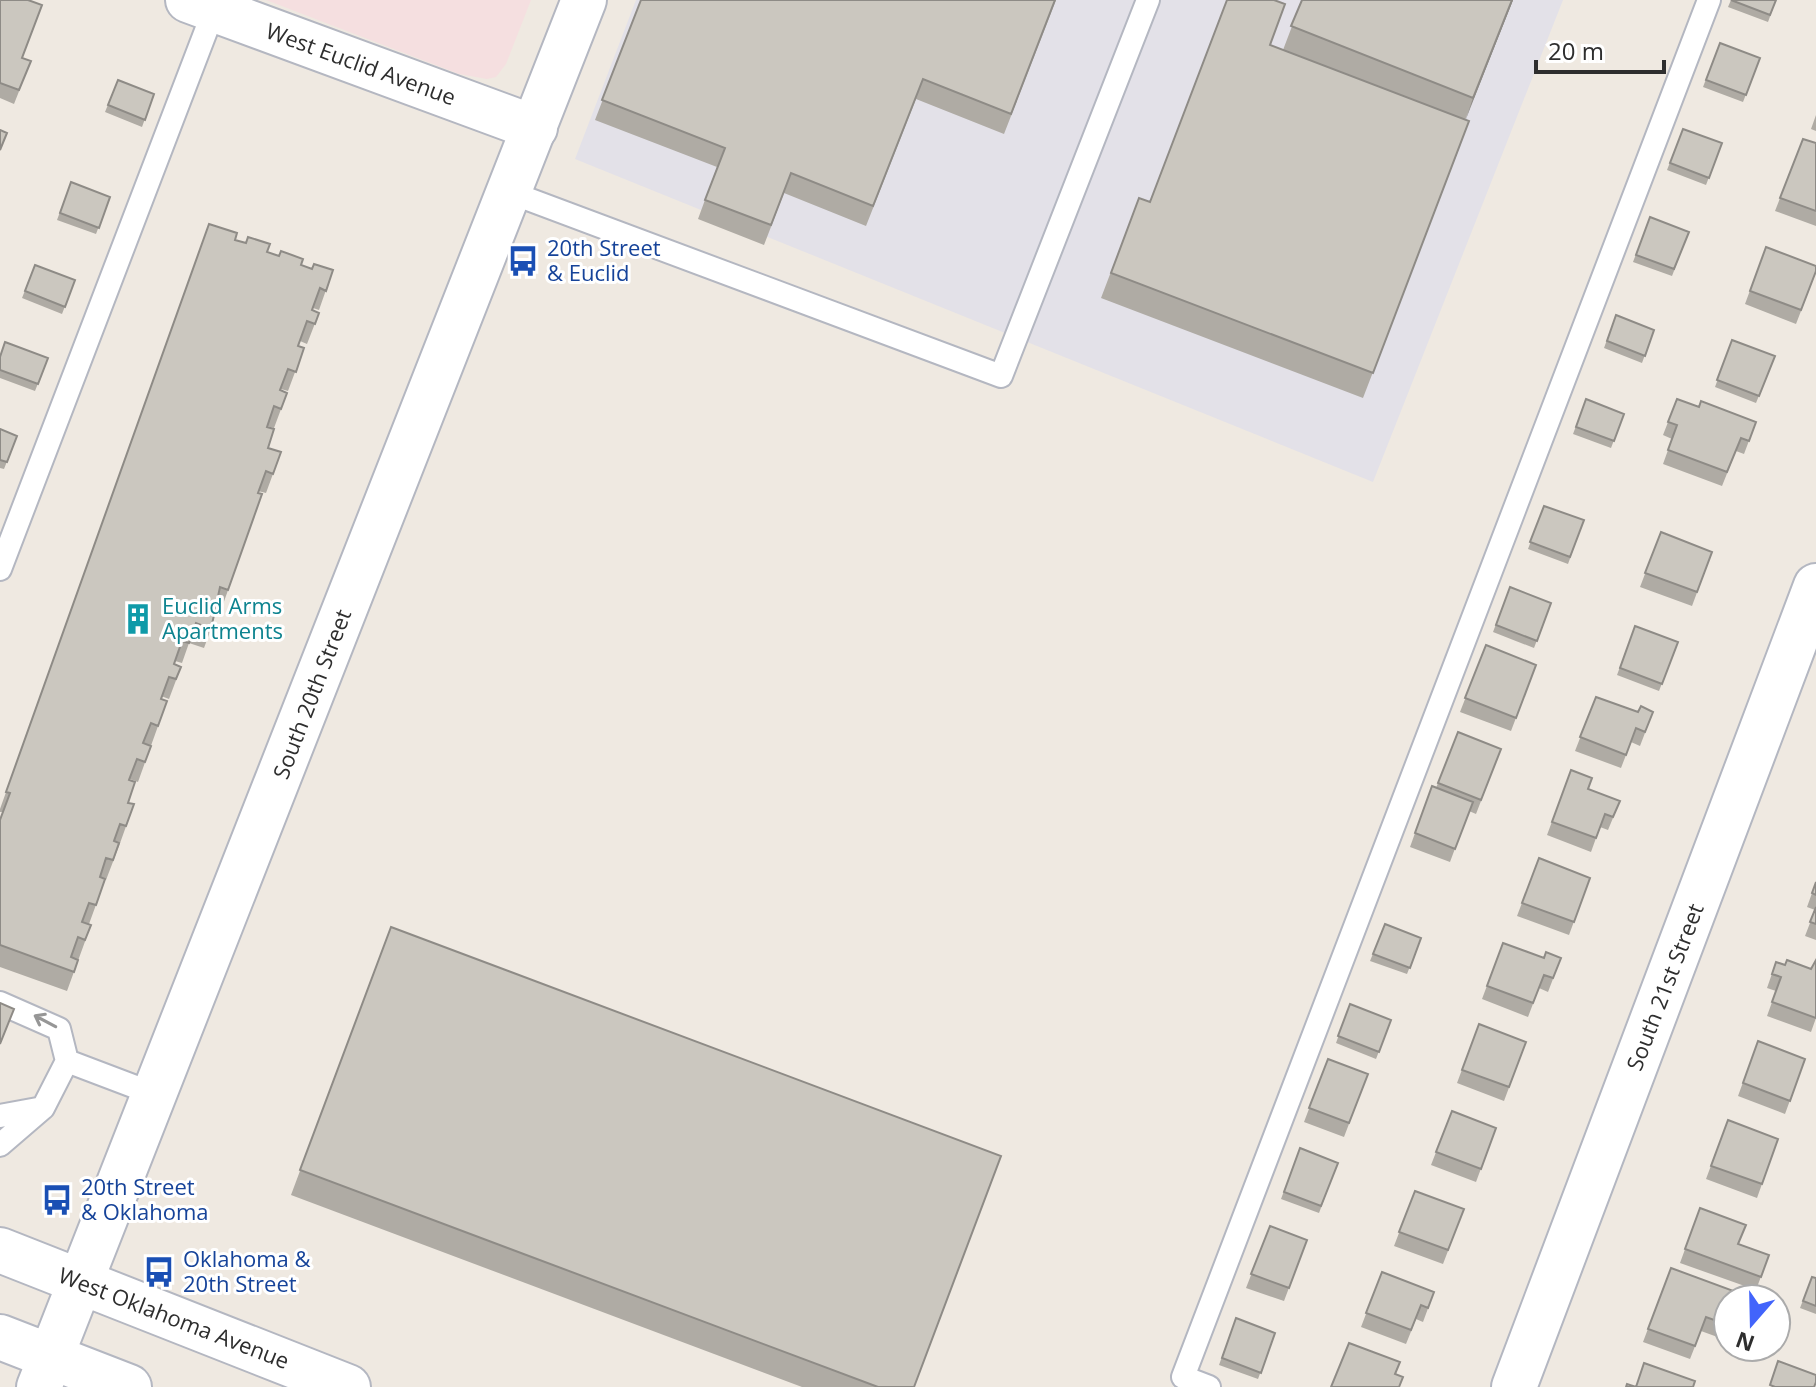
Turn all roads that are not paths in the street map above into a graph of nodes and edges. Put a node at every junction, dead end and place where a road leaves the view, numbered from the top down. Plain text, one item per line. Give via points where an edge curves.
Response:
1 (584, 0) edge
2 (1148, 0) edge
3 (1709, 0) edge
4 (201, 5) edge
5 (535, 128) junction
6 (509, 192) junction
7 (0, 569) edge
8 (1816, 586) edge
9 (0, 1003) edge
10 (67, 1061) junction
11 (154, 1094) junction
12 (43, 1108) junction
13 (0, 1116) edge
14 (0, 1145) edge
15 (0, 1250) edge
16 (80, 1281) junction
17 (0, 1337) edge
18 (45, 1372) edge
19 (129, 1387) edge
20 (348, 1387) edge
21 (1209, 1387) edge
22 (1514, 1387) edge

1 - 5 street, South 20th Street
2 - 6 lane via 1001,376
3 - 21 lane via 1183,1377
4 - 5 street, West Euclid Avenue
4 - 7 lane
5 - 6 street, South 20th Street
6 - 11 street, South 20th Street
8 - 22 street, South 21st Street
10 -> 9 lane via 59,1029
10 - 11 lane
10 - 12 lane
11 - 16 street, South 20th Street
12 - 13 lane
12 - 14 lane
15 - 16 street, West Oklahoma Avenue
16 - 18 street, South 20th Street
16 - 20 street, West Oklahoma Avenue
17 - 18 street
18 - 19 street

